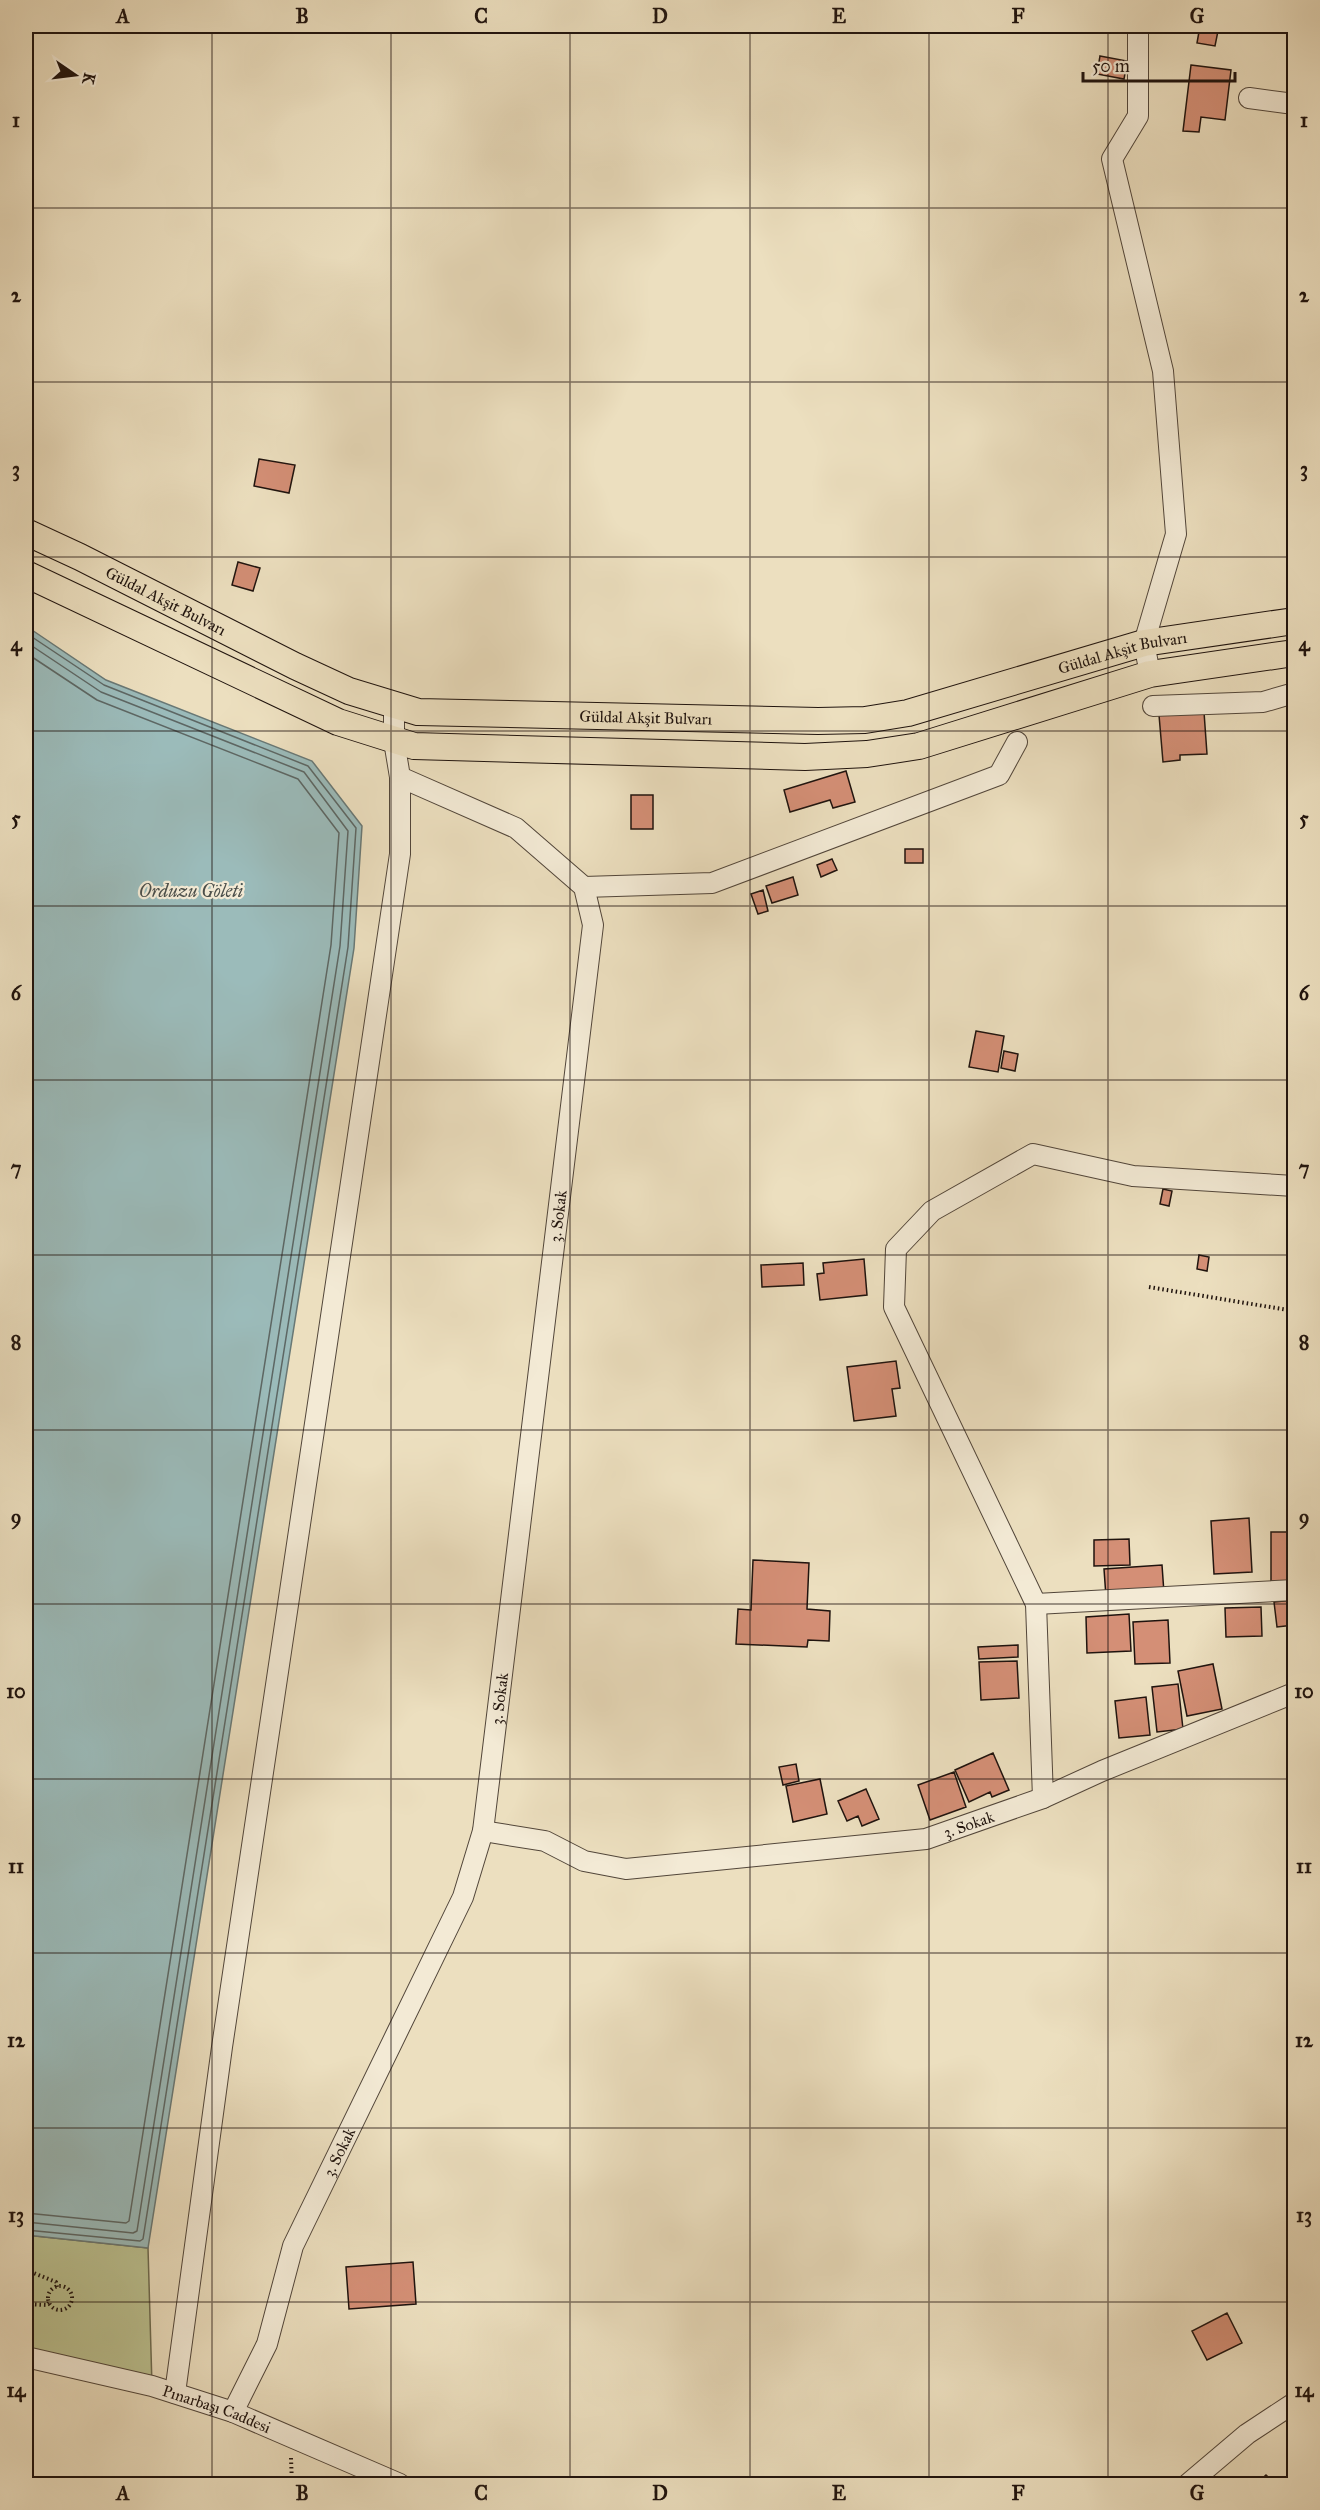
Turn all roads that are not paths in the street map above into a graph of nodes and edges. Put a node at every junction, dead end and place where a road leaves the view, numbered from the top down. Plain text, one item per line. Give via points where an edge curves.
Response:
1 (1138, 26) edge
2 (1249, 98) dead end
3 (1294, 104) edge
4 (26, 532) edge
5 (26, 574) edge
6 (1294, 621) edge
7 (1144, 643) junction
8 (1294, 652) edge
9 (1150, 674) junction
10 (1294, 693) edge
11 (394, 705) junction
12 (1153, 706) dead end
13 (394, 741) junction
14 (1017, 742) dead end
15 (400, 777) junction
16 (584, 887) junction
17 (1294, 1186) edge
18 (1294, 1590) edge
19 (1036, 1604) junction
20 (1294, 1693) edge
21 (1043, 1798) junction
22 (483, 1832) junction
23 (26, 2357) edge
24 (175, 2393) junction
25 (1294, 2403) edge
26 (233, 2412) junction
27 (400, 2484) edge
28 (1188, 2484) edge

1 - 7 street via 1138,116 1112,159 1163,371 1176,534
2 - 3 street
4 - 11 main road, Güldal Akşit Bulvarı via 295,666 350,691
5 - 13 main road, Güldal Akşit Bulvarı via 338,722
6 - 7 main road, Güldal Akşit Bulvarı
7 - 9 street
7 - 11 main road, Güldal Akşit Bulvarı via 908,713 865,720 472,715 418,712
8 - 9 main road, Güldal Akşit Bulvarı
9 - 13 main road, Güldal Akşit Bulvarı via 919,746 867,754 805,757 414,746
10 - 12 street via 1263,702
11 - 13 street
13 - 15 street
14 - 16 street via 999,775 712,883
15 - 16 street via 516,828
15 - 24 street via 400,854 222,2047
16 - 22 street, 3. Sokak via 593,925
17 - 19 street via 1133,1176 1033,1154 932,1211 896,1249 894,1307
18 - 19 street
19 - 21 street
20 - 21 street, 3. Sokak
21 - 22 street, 3. Sokak via 926,1839 647,1868 605,1866 584,1861 545,1841
22 - 26 street, 3. Sokak via 463,1897 293,2246 267,2344
23 - 24 street, Pınarbaşı Caddesi
24 - 26 street, Pınarbaşı Caddesi
25 - 28 street via 1247,2434
26 - 27 street, Pınarbaşı Caddesi

